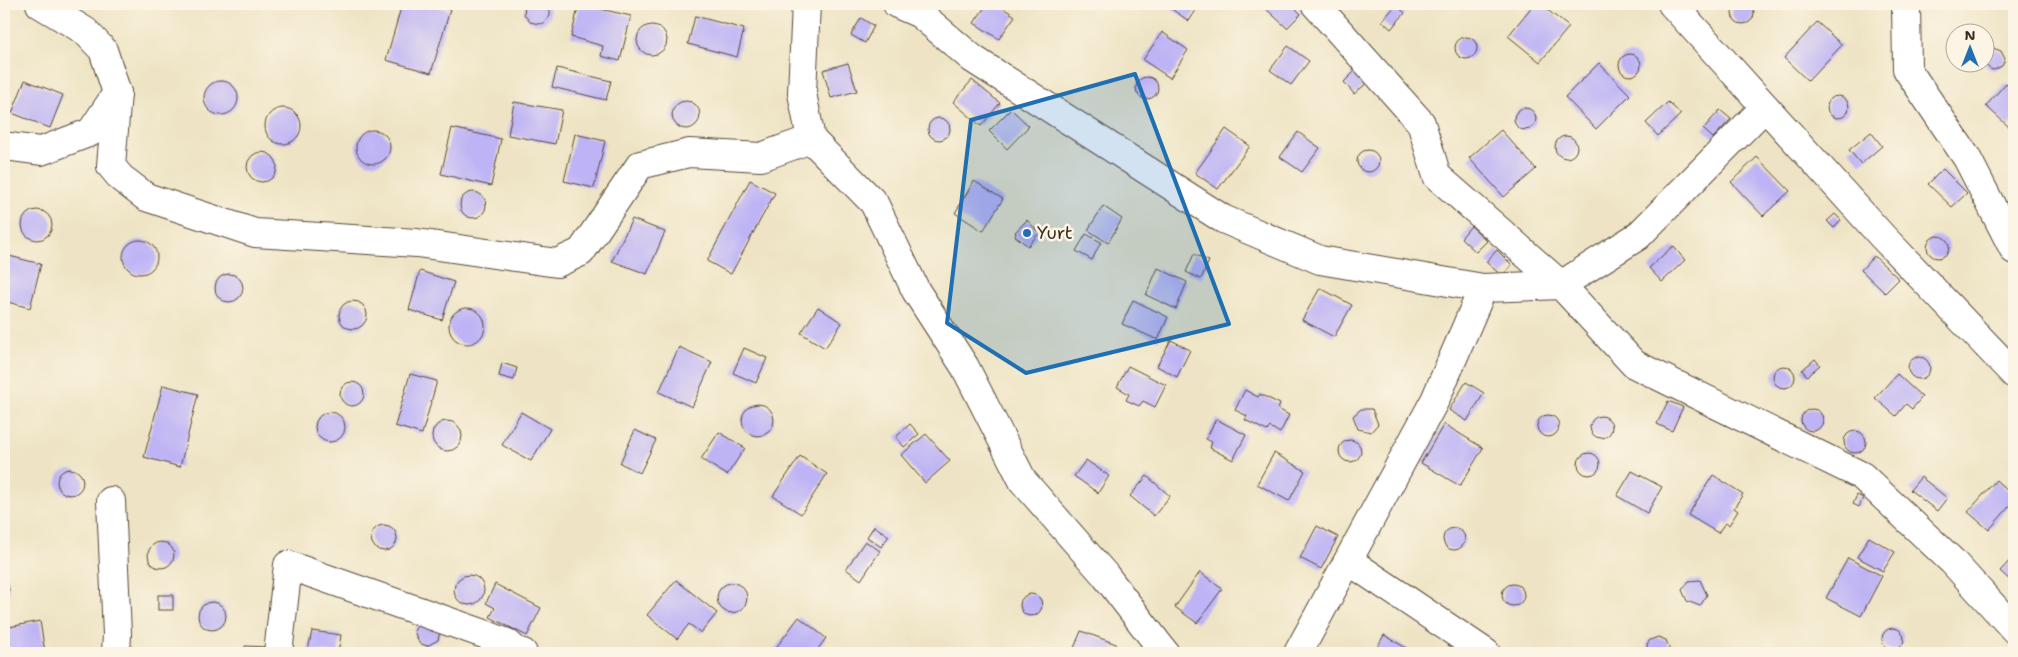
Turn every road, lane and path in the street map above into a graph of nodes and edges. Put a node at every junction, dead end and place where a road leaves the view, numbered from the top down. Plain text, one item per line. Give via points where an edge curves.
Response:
1 (40, 4) edge
2 (806, 4) edge
3 (897, 4) edge
4 (1315, 4) edge
5 (1672, 4) edge
6 (1906, 4) edge
7 (117, 93) junction
8 (1765, 108) junction
9 (811, 139) junction
10 (4, 146) edge
11 (2014, 250) edge
12 (1560, 285) junction
13 (1483, 288) junction
14 (2014, 374) edge
15 (111, 501) dead end
16 (1348, 561) junction
17 (2014, 629) edge
18 (116, 653) edge
19 (278, 653) edge
20 (523, 653) edge
21 (1165, 653) edge
22 (1298, 653) edge
23 (1486, 653) edge

1 - 7 street via 85,31 103,50
2 - 9 street via 802,93
3 - 13 street via 920,14 973,59 1223,218 1320,260
4 - 12 street via 1422,123 1437,176
5 - 8 street
6 - 11 street via 1907,69 1967,158
7 - 9 street via 112,166 121,178 146,197 255,233 417,242 557,263 581,252 640,165 689,153 761,157
7 - 10 street via 91,132 42,151
8 - 12 street via 1638,236
8 - 14 street
9 - 21 street via 874,203 916,292 964,367 1023,481 1105,575
12 - 13 street
12 - 17 street via 1634,364 1862,476 1952,560
13 - 16 street via 1435,400
15 - 18 street
16 - 22 street
16 - 23 street
19 - 20 street via 288,566 487,635

